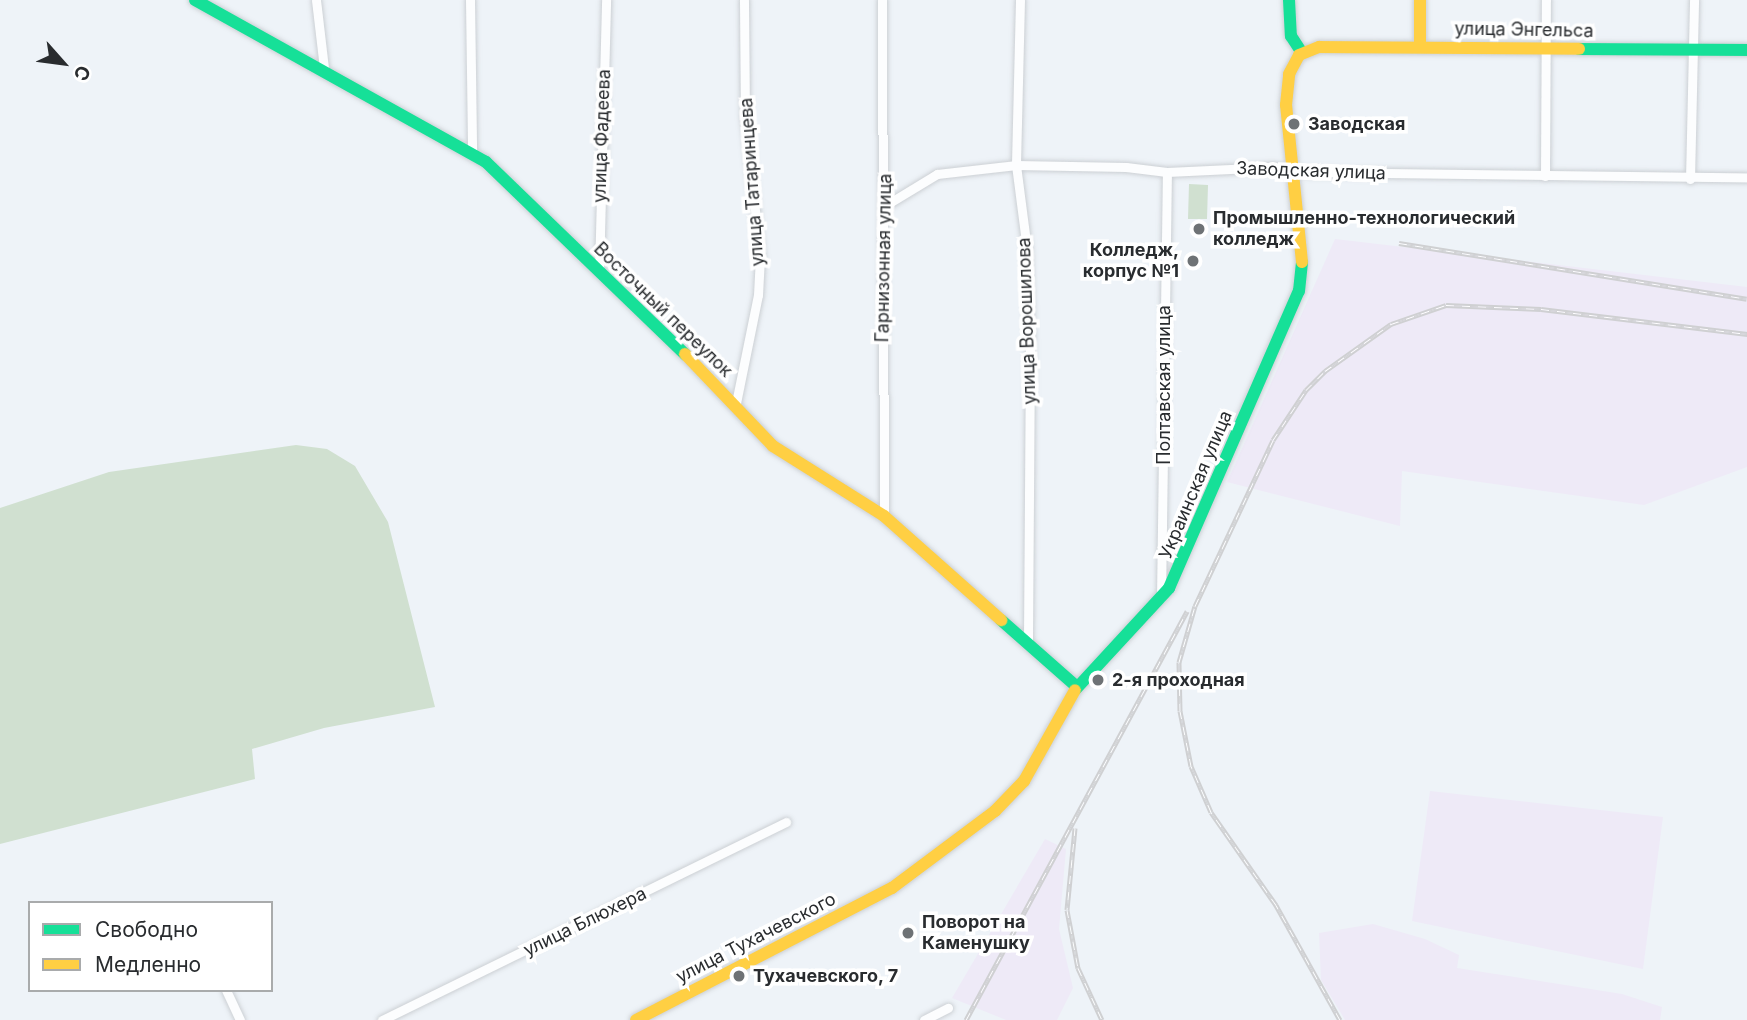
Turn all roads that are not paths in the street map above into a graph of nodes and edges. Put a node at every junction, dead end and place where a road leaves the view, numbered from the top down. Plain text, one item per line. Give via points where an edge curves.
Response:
1 (195, 0) edge
2 (316, 0) edge
3 (470, 0) edge
4 (606, 0) edge
5 (744, 0) edge
6 (882, 0) edge
7 (1020, 0) edge
8 (1289, 0) edge
9 (1420, 0) edge
10 (1546, 0) edge
11 (1694, 0) edge
12 (1420, 46) junction
13 (1546, 47) junction
14 (1691, 50) junction
15 (1747, 50) edge
16 (1302, 53) junction
17 (324, 68) junction
18 (471, 152) junction
19 (1016, 165) junction
20 (1290, 169) junction
21 (1167, 172) junction
22 (1545, 176) junction
23 (1747, 177) edge
24 (1690, 179) junction
25 (886, 205) junction
26 (599, 272) junction
27 (736, 403) junction
28 (884, 516) junction
29 (1161, 598) junction
30 (1028, 642) junction
31 (1077, 687) junction
32 (786, 822) dead end
33 (892, 888) joint
34 (227, 992) edge
35 (948, 1008) dead end
36 (240, 1020) edge
37 (382, 1020) edge
38 (636, 1020) edge
39 (923, 1020) edge

1 - 17 main road, Восточный переулок
2 - 17 street
3 - 18 street
4 - 26 street, улица Фадеева
5 - 27 street, улица Татаринцева via 746,129 760,257 758,295
6 - 25 street, Гарнизонная улица
7 - 19 street, улица Ворошилова
8 - 16 main road via 1291,36
9 - 12 main road
10 - 13 street
11 - 14 street
12 - 13 main road, улица Энгельса
12 - 16 main road, улица Энгельса via 1318,47
13 - 14 main road, улица Энгельса
13 - 22 street
14 - 15 main road, улица Энгельса
14 - 24 street
16 - 20 main road, Украинская улица via 1291,68 1287,88
17 - 18 main road, Восточный переулок
18 - 26 main road, Восточный переулок
19 - 21 street, Заводская улица via 1119,166
19 - 25 street, Заводская улица via 937,174
19 - 30 street, улица Ворошилова via 1027,250 1030,352
20 - 21 street, Заводская улица
20 - 22 street, Заводская улица
20 - 29 main road, Украинская улица via 1303,256 1299,291 1184,561
21 - 29 street, Полтавская улица
22 - 24 street, Заводская улица
23 - 24 street, Заводская улица
25 - 28 street, Гарнизонная улица
26 - 27 main road, Восточный переулок
27 - 28 main road, Восточный переулок via 773,446
28 - 30 main road, Восточный переулок
29 - 31 main road, Украинская улица
30 - 31 main road, Восточный переулок
31 - 33 main road, Украинская улица via 1015,792
32 - 37 street, улица Блюхера
33 - 38 main road, улица Тухачевского
34 - 36 street
35 - 39 street

